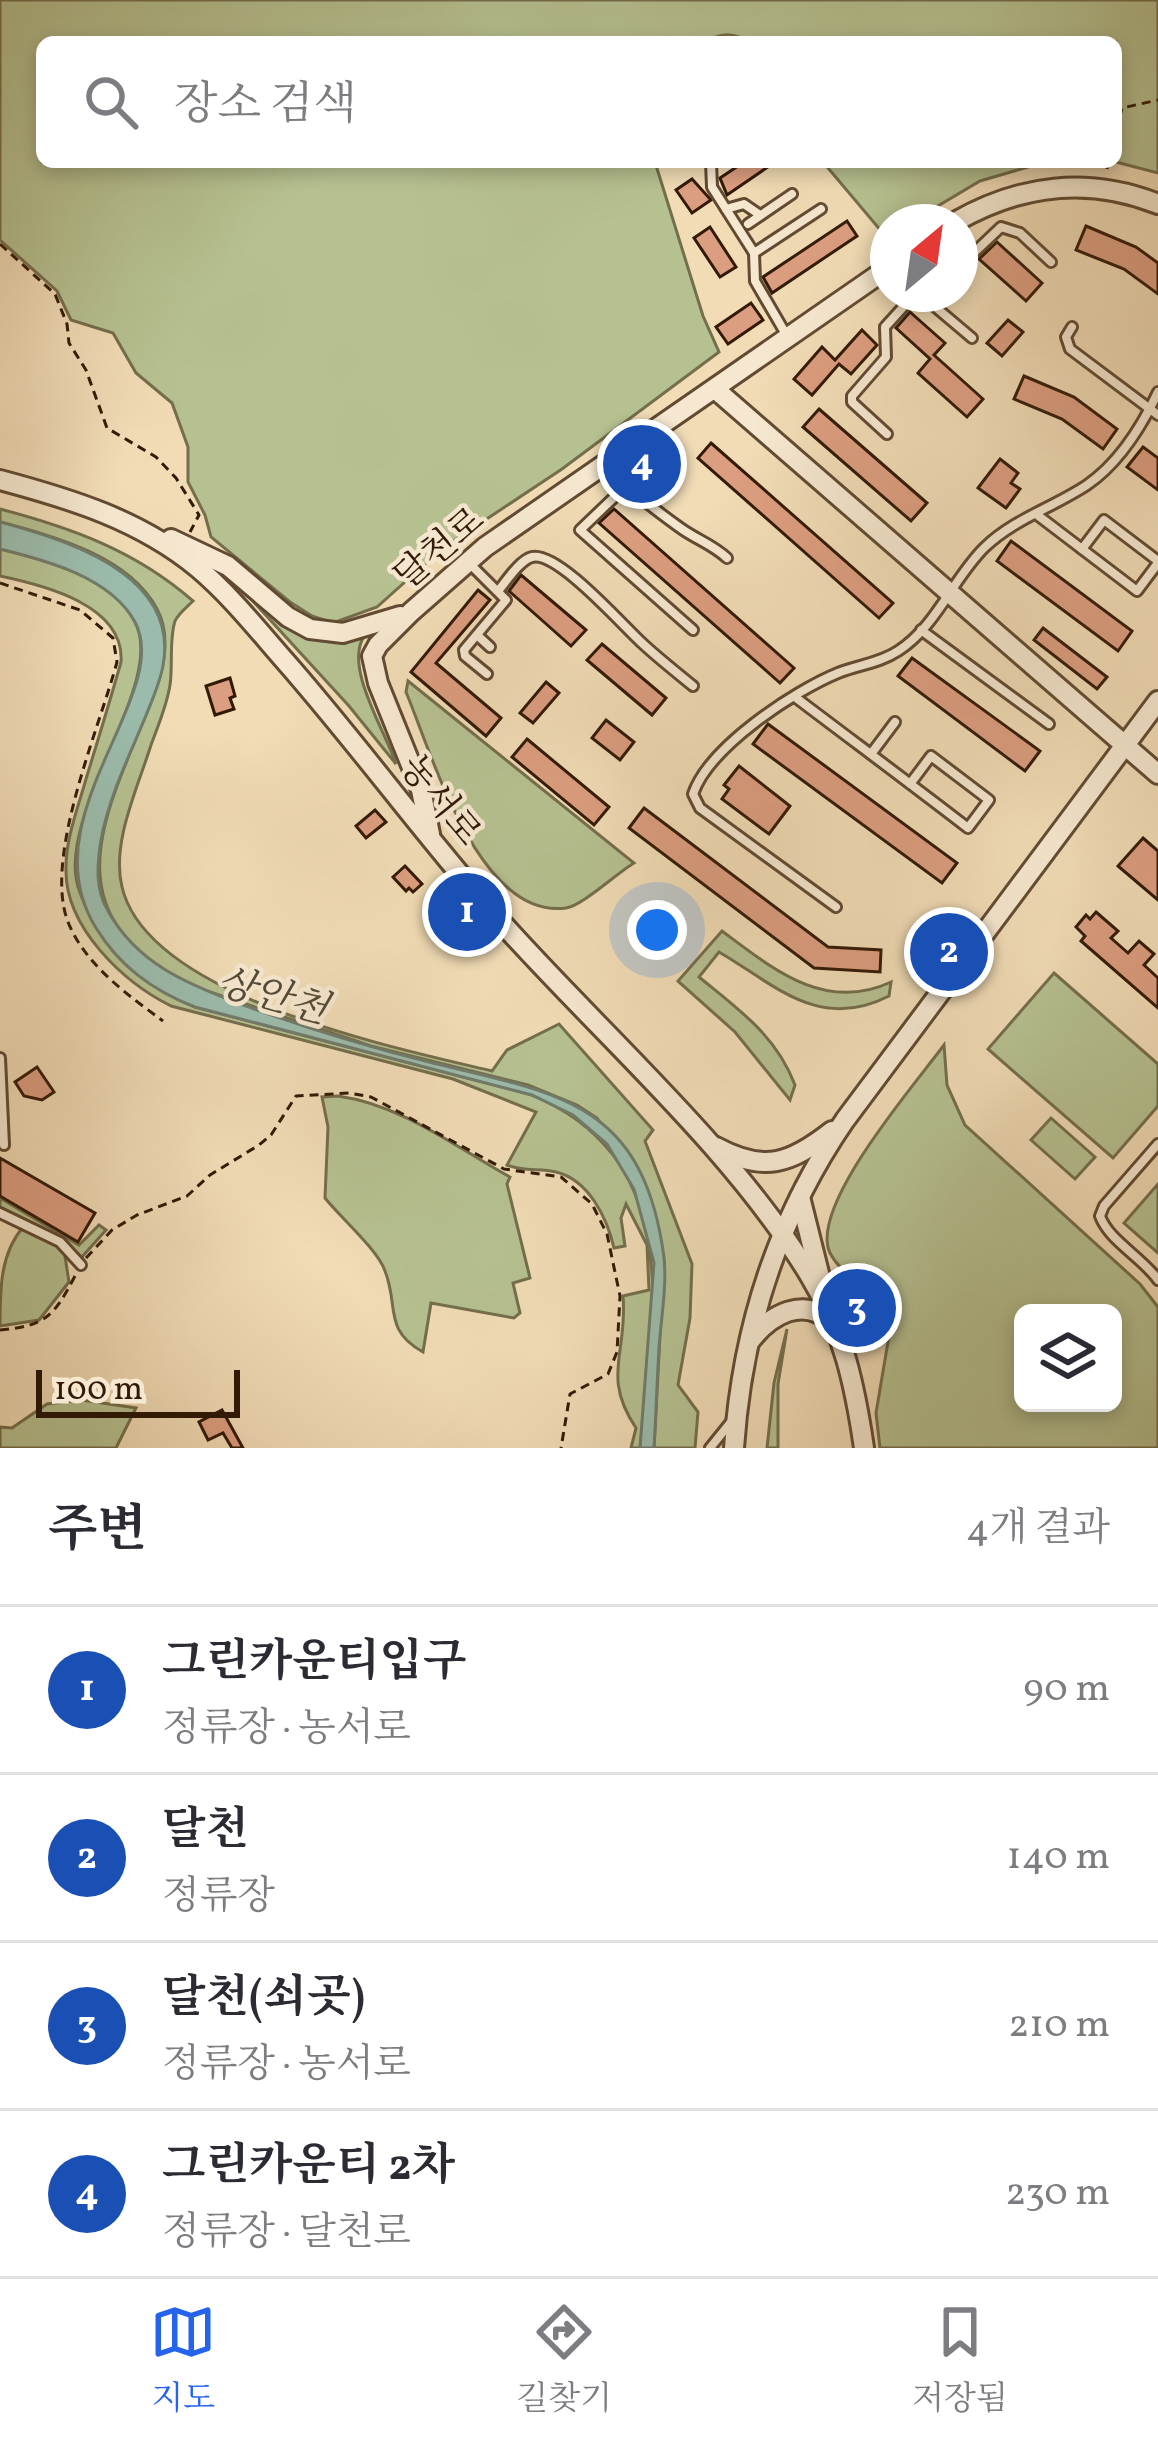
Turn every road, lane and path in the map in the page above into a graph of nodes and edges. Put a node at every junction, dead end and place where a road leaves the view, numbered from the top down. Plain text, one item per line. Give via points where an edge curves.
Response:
1 (1158, 100) edge
2 (1122, 108) edge
3 (711, 168) edge
4 (792, 194) dead end
5 (1158, 204) edge
6 (726, 208) junction
7 (820, 209) dead end
8 (978, 211) edge
9 (760, 215) junction
10 (748, 224) dead end
11 (0, 244) edge
12 (978, 248) edge
13 (754, 253) junction
14 (1051, 262) dead end
15 (870, 281) edge
16 (900, 312) edge
17 (940, 312) edge
18 (1072, 327) dead end
19 (788, 338) junction
20 (972, 338) dead end
21 (715, 388) junction
22 (1158, 392) edge
23 (1154, 412) edge
24 (887, 434) dead end
25 (607, 463) junction
26 (0, 480) edge
27 (627, 485) junction
28 (1118, 510) dead end
29 (1036, 514) junction
30 (1108, 523) junction
31 (143, 531) junction
32 (183, 544) junction
33 (1082, 549) junction
34 (728, 558) dead end
35 (466, 561) junction
36 (1158, 562) edge
37 (0, 584) edge
38 (499, 590) junction
39 (951, 594) junction
40 (411, 612) junction
41 (693, 630) dead end
42 (921, 630) junction
43 (477, 635) junction
44 (490, 646) dead end
45 (487, 674) dead end
46 (693, 686) dead end
47 (795, 697) junction
48 (1158, 700) edge
49 (895, 722) dead end
50 (1049, 724) dead end
51 (1125, 746) junction
52 (871, 754) junction
53 (1158, 774) edge
54 (910, 784) junction
55 (430, 839) junction
56 (778, 845) dead end
57 (769, 858) junction
58 (836, 907) dead end
59 (163, 1021) dead end
60 (0, 1058) edge
61 (845, 1120) junction
62 (705, 1142) junction
63 (1158, 1144) edge
64 (4, 1145) dead end
65 (799, 1195) junction
66 (0, 1213) edge
67 (782, 1233) junction
68 (81, 1265) junction
69 (1158, 1280) edge
70 (826, 1303) junction
71 (836, 1327) junction
72 (0, 1330) edge
73 (747, 1345) junction
74 (736, 1417) junction
75 (561, 1448) edge
76 (710, 1448) edge
77 (734, 1448) edge
78 (864, 1448) edge

1 - 2 path
3 - 6 lane
4 - 9 lane
5 - 8 street via 1071,186
6 - 9 lane via 744,204
6 - 13 lane
7 - 13 lane
9 - 10 lane
11 - 32 path via 55,294 107,428 156,458 186,491 200,517
12 - 14 lane via 1000,227 1020,233
13 - 19 lane via 755,281
15 - 19 street, 달천로
16 - 24 lane via 885,327 886,357 852,396
17 - 20 lane
18 - 23 lane via 1070,349
19 - 21 street, 달천로
21 - 25 street, 달천로
21 - 39 street
22 - 23 lane
23 - 29 lane via 1088,484
25 - 27 lane
25 - 35 street, 달천로
26 - 31 street, 농서로
27 - 34 lane
27 - 41 lane via 585,522 582,535
28 - 30 lane
29 - 33 lane
29 - 39 lane via 985,547
30 - 33 lane
30 - 36 lane
31 - 32 street
31 - 55 street, 농서로 via 221,589
32 - 40 street via 228,566 310,629 343,633
33 - 36 lane via 1137,591
35 - 38 lane
35 - 40 street, 달천로
37 - 59 path via 64,602 113,638 116,662 66,837 64,908 92,961
38 - 43 lane via 506,600
38 - 46 lane via 526,560 547,560
39 - 42 lane
39 - 51 street
40 - 55 street, 달천로 via 378,645 373,667 422,790
42 - 47 lane via 893,654
42 - 50 lane
43 - 44 lane
43 - 45 lane via 464,653
47 - 52 lane
47 - 57 lane via 742,735 693,794 700,808
48 - 51 street
49 - 52 lane
51 - 53 street
51 - 61 street
52 - 54 lane
54 - 54 lane via 931,756 989,800 968,828
55 - 62 street, 농서로
56 - 57 lane
57 - 58 lane
60 - 64 lane
61 - 62 street via 804,1150 765,1164
61 - 65 street
62 - 67 street, 농서로
63 - 69 lane via 1100,1216
65 - 67 street
65 - 70 street
66 - 68 lane via 60,1242
67 - 70 street, 농서로
67 - 73 street
68 - 72 path via 49,1317
68 - 75 path via 112,1230 187,1196 259,1145 296,1096 371,1097 504,1169 561,1178 602,1218 620,1296 616,1352 608,1374 570,1394
70 - 71 street, 농서로
71 - 73 street via 821,1312 799,1308 774,1317
71 - 78 street, 농서로
73 - 74 street
74 - 76 lane
74 - 77 street

